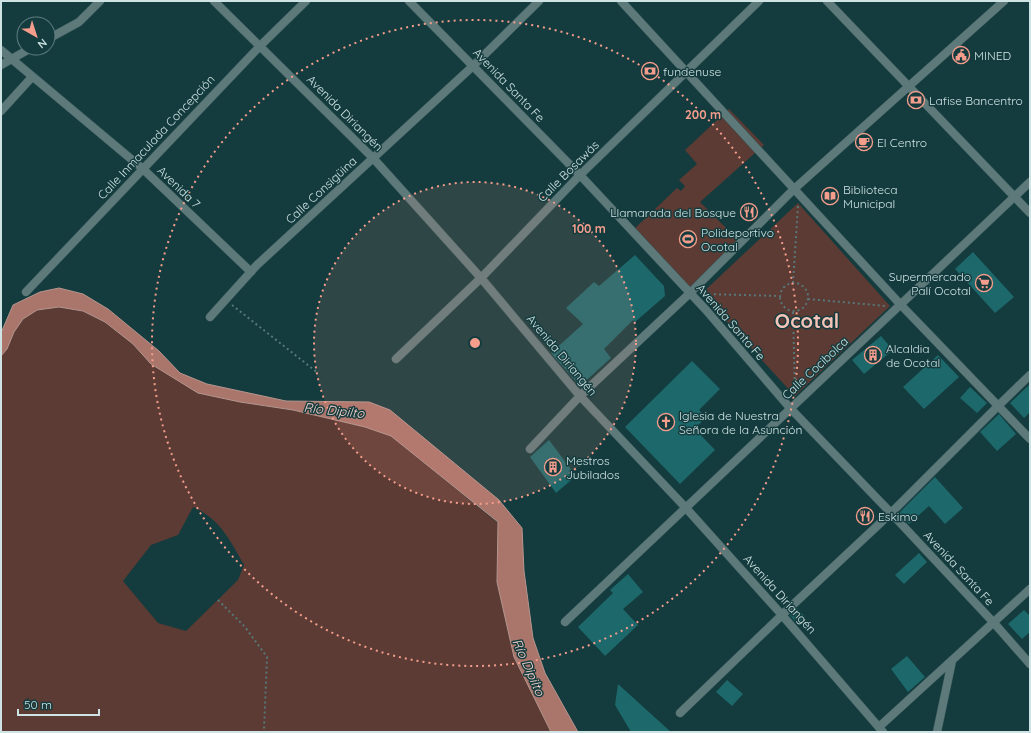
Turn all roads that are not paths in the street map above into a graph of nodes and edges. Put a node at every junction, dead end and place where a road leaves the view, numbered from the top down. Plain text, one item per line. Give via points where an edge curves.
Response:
1 (100, 1) edge
2 (214, 1) edge
3 (306, 1) edge
4 (409, 1) edge
5 (539, 1) edge
6 (621, 1) edge
7 (760, 1) edge
8 (827, 1) edge
9 (1004, 1) edge
10 (56, 35) edge
11 (260, 46) junction
12 (1, 50) edge
13 (16, 56) edge
14 (11, 59) junction
15 (1, 65) edge
16 (474, 66) junction
17 (687, 72) junction
18 (32, 77) junction
19 (909, 87) junction
20 (1, 111) edge
21 (373, 158) junction
22 (143, 169) junction
23 (580, 175) junction
24 (1030, 182) edge
25 (793, 190) junction
26 (1014, 196) junction
27 (1030, 213) edge
28 (251, 272) junction
29 (481, 278) junction
30 (26, 292) dead end
31 (690, 293) junction
32 (900, 304) junction
33 (210, 317) dead end
34 (396, 359) dead end
35 (1030, 375) edge
36 (580, 396) junction
37 (998, 406) junction
38 (790, 408) junction
39 (1030, 439) edge
40 (530, 448) dead end
41 (686, 508) junction
42 (891, 513) junction
43 (1030, 589) edge
44 (782, 615) junction
45 (565, 622) dead end
46 (994, 623) junction
47 (952, 661) junction
48 (1030, 664) edge
49 (680, 712) dead end
50 (881, 730) edge
51 (937, 732) edge

1 - 10 street via 79,22
2 - 11 street, Avenida Diriangén
3 - 11 street, Calle Inmaculada Concepción
4 - 16 street, Avenida Santa Fe
5 - 16 street, Calle Consigüina
6 - 17 street
7 - 17 street, Calle Bosawás
8 - 19 street
9 - 19 street
11 - 21 street, Avenida Diriangén
11 - 22 street, Calle Inmaculada Concepción
12 - 14 street
13 - 14 street
14 - 15 street
14 - 18 street, Avenida 7
16 - 21 street, Calle Consigüina
16 - 23 street, Avenida Santa Fe
17 - 23 street, Calle Bosawás
17 - 25 street
18 - 20 street
18 - 22 street, Avenida 7
19 - 25 street
19 - 26 street
21 - 28 street, Calle Consigüina
21 - 29 street, Avenida Diriangén
22 - 28 street, Avenida 7
22 - 30 street, Calle Inmaculada Concepción
23 - 29 street, Calle Bosawás
23 - 31 street, Avenida Santa Fe
24 - 26 street, Calle Cocibolca
25 - 31 street
25 - 32 street
26 - 27 street
26 - 32 street, Calle Cocibolca
28 - 33 street, Calle Consigüina
29 - 34 street, Calle Bosawás
29 - 36 street, Avenida Diriangén
31 - 36 street
31 - 38 street, Avenida Santa Fe
32 - 37 street
32 - 38 street, Calle Cocibolca
35 - 37 street
36 - 40 street
36 - 41 street, Avenida Diriangén
37 - 39 street
37 - 42 street
38 - 41 street, Calle Cocibolca
38 - 42 street, Avenida Santa Fe
41 - 44 street, Avenida Diriangén
41 - 45 street, Calle Cocibolca
42 - 44 street
42 - 46 street, Avenida Santa Fe
43 - 46 street
44 - 49 street
44 - 50 street, Avenida Diriangén
46 - 47 street
46 - 48 street, Avenida Santa Fe
47 - 50 street
47 - 51 street

